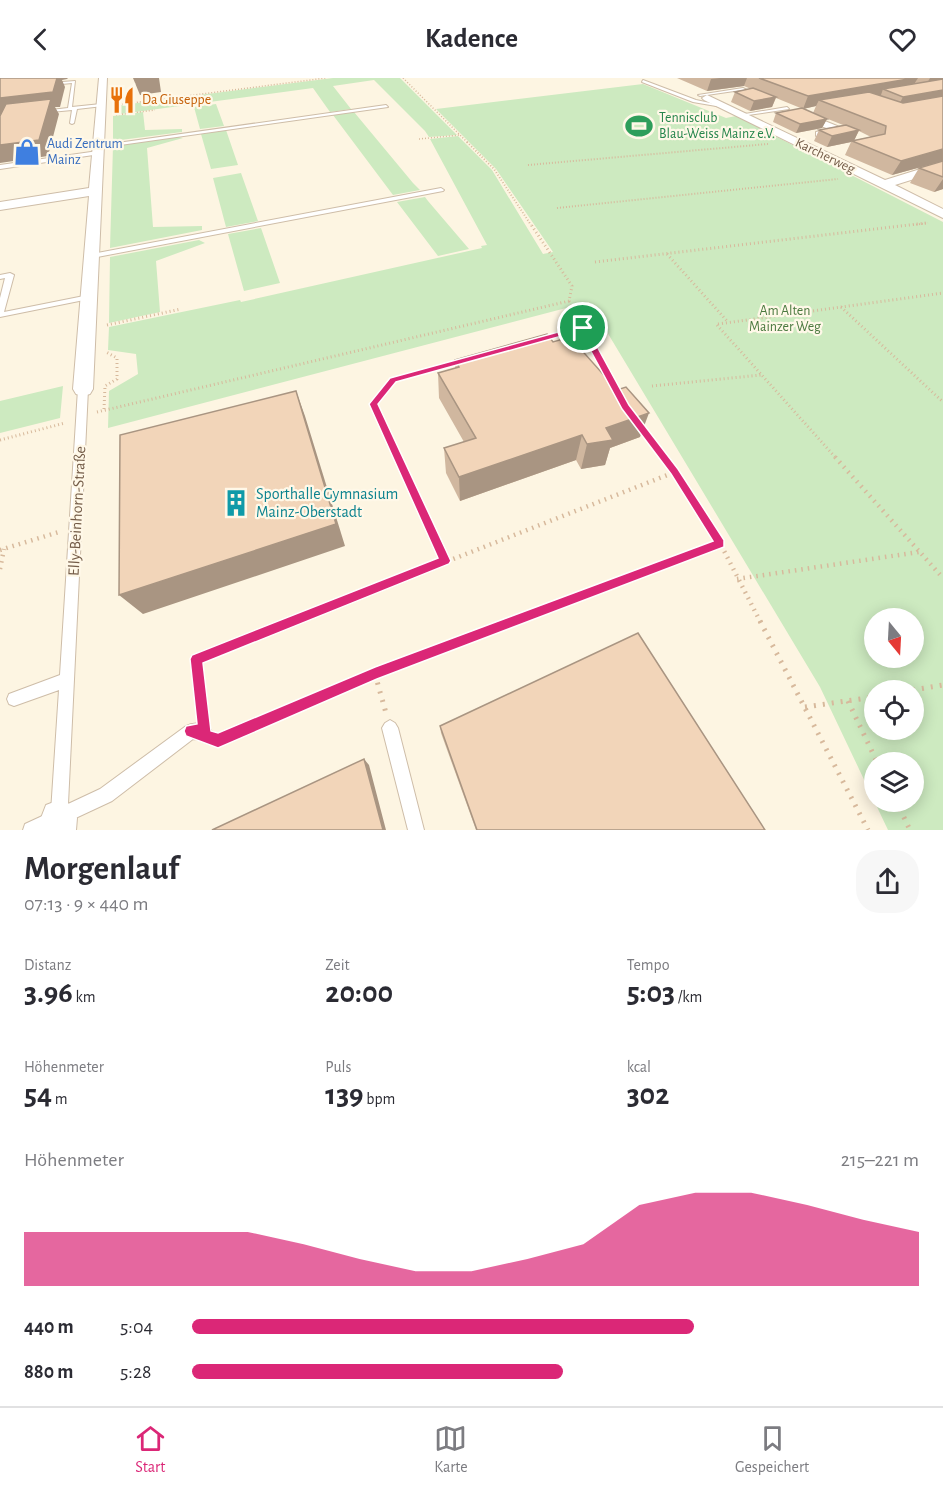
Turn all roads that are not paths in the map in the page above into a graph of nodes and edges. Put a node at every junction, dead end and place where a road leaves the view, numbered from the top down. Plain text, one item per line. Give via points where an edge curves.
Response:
1 (103, 78) edge
2 (643, 81) dead end
3 (42, 85) edge
4 (760, 97) junction
5 (705, 98) junction
6 (386, 106) dead end
7 (723, 106) junction
8 (73, 108) junction
9 (787, 108) junction
10 (105, 109) junction
11 (47, 111) junction
12 (38, 112) edge
13 (803, 112) junction
14 (741, 115) junction
15 (46, 120) edge
16 (753, 121) junction
17 (72, 123) dead end
18 (793, 140) junction
19 (98, 149) junction
20 (839, 151) dead end
21 (822, 154) junction
22 (943, 166) edge
23 (0, 167) edge
24 (886, 184) junction
25 (441, 190) dead end
26 (96, 191) junction
27 (0, 206) edge
28 (943, 214) edge
29 (92, 256) junction
30 (0, 277) edge
31 (89, 297) junction
32 (0, 314) edge
33 (83, 388) joint
34 (67, 680) junction
35 (14, 699) dead end
36 (390, 728) road end
37 (198, 731) road end
38 (49, 826) edge
39 (416, 830) edge

1 - 10 street, Elly-Beinhorn-Straße
2 - 7 lane via 700,103
3 - 8 lane via 74,82
4 - 5 street
4 - 5 lane via 741,89
4 - 9 street
5 - 7 street, Karcherweg
6 - 19 lane
7 - 14 street, Karcherweg
8 - 10 lane
8 - 11 lane
8 - 17 lane
9 - 13 street
9 - 14 lane
10 - 19 street, Elly-Beinhorn-Straße
11 - 12 lane
11 - 15 lane
13 - 16 street
13 - 18 street via 847,132
14 - 16 street, Karcherweg
16 - 18 street, Karcherweg
18 - 21 street, Karcherweg
19 - 23 lane
19 - 26 street, Elly-Beinhorn-Straße
20 - 21 street
21 - 24 street, Karcherweg
22 - 24 street
24 - 28 street, Karcherweg
25 - 29 lane
26 - 27 street
26 - 29 street, Elly-Beinhorn-Straße
29 - 31 street, Elly-Beinhorn-Straße
30 - 32 lane via 10,275
31 - 32 lane
31 - 33 street, Elly-Beinhorn-Straße
33 - 34 lane, Elly-Beinhorn-Straße
34 - 35 lane
34 - 38 lane, Elly-Beinhorn-Straße
36 - 39 lane
37 - 38 lane via 106,795

